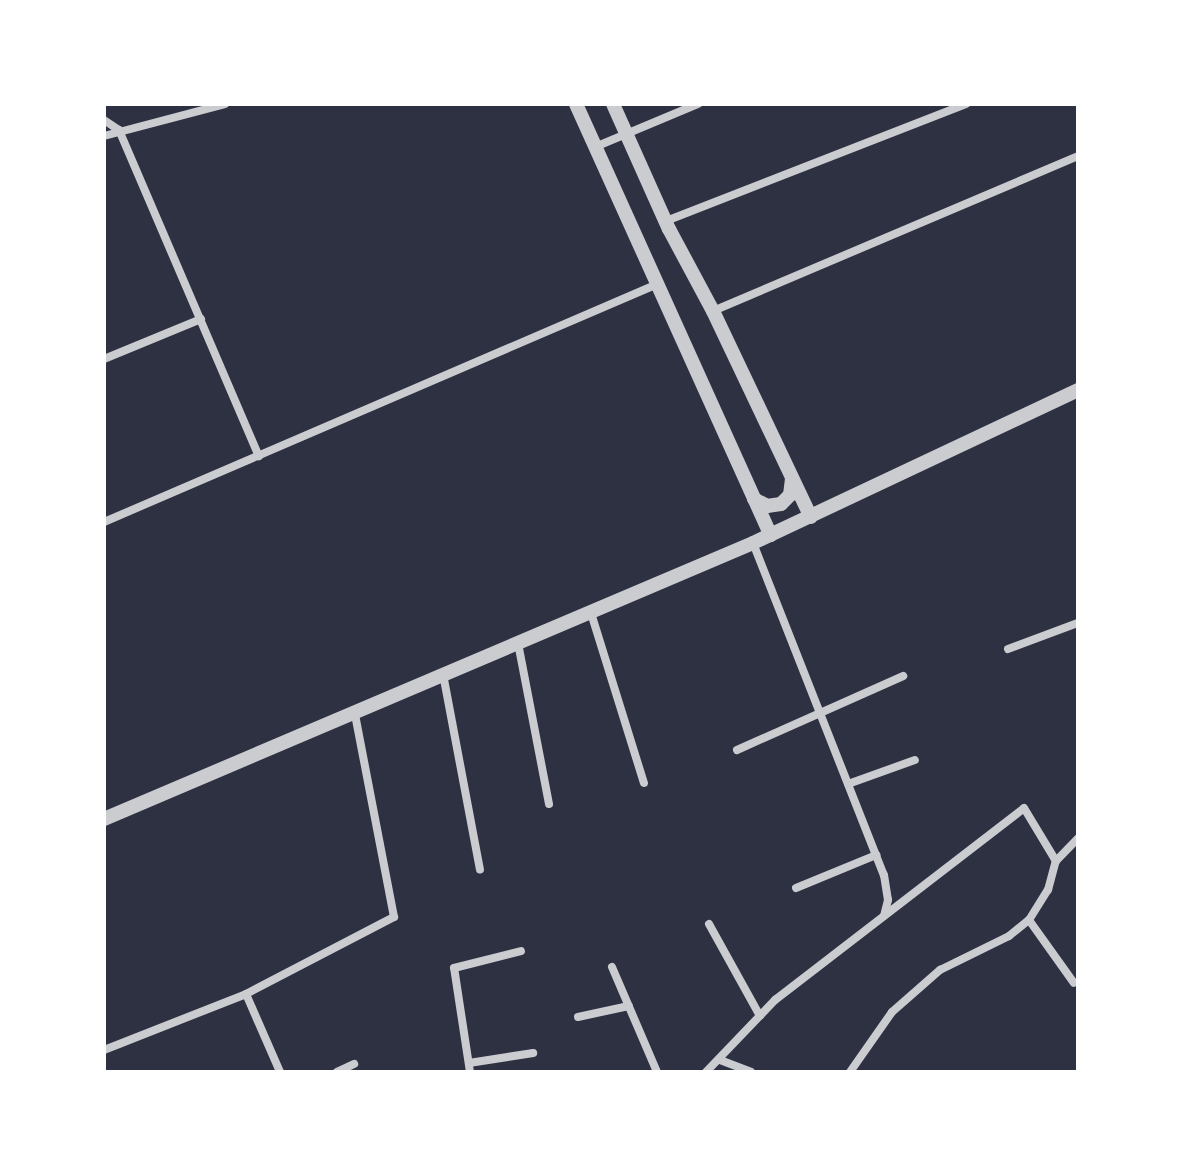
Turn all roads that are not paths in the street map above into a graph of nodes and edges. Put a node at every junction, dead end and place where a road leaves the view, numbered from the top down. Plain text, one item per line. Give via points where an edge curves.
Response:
1 (225, 104) edge
2 (576, 104) edge
3 (613, 104) edge
4 (698, 104) edge
5 (966, 104) edge
6 (104, 120) edge
7 (119, 130) junction
8 (626, 133) junction
9 (104, 136) edge
10 (595, 147) junction
11 (1078, 156) edge
12 (666, 221) junction
13 (655, 285) junction
14 (713, 311) junction
15 (201, 319) junction
16 (104, 359) edge
17 (1078, 390) edge
18 (259, 456) junction
19 (790, 475) junction
20 (751, 495) junction
21 (811, 517) junction
22 (104, 522) edge
23 (771, 535) junction
24 (753, 543) junction
25 (591, 613) junction
26 (1078, 623) edge
27 (518, 643) junction
28 (1008, 649) dead end
29 (443, 674) junction
30 (903, 676) dead end
31 (354, 710) junction
32 (821, 714) junction
33 (737, 750) dead end
34 (915, 760) dead end
35 (644, 783) dead end
36 (848, 784) junction
37 (549, 804) dead end
38 (104, 819) edge
39 (1078, 838) edge
40 (876, 855) junction
41 (1056, 861) junction
42 (480, 870) dead end
43 (796, 888) dead end
44 (883, 917) junction
45 (1029, 920) junction
46 (709, 924) dead end
47 (521, 951) dead end
48 (612, 967) dead end
49 (1074, 983) dead end
50 (246, 994) junction
51 (629, 1006) junction
52 (760, 1016) junction
53 (578, 1017) dead end
54 (104, 1050) edge
55 (533, 1053) dead end
56 (720, 1060) junction
57 (354, 1064) dead end
58 (469, 1068) edge
59 (280, 1072) edge
60 (337, 1072) edge
61 (657, 1072) edge
62 (706, 1072) edge
63 (751, 1072) edge
64 (850, 1072) edge

1 - 7 street
2 - 10 street
3 - 8 street
4 - 8 street
5 - 12 street
6 - 7 street
7 - 9 street
7 - 15 street
8 - 10 street
8 - 12 street
10 - 13 street
11 - 14 street
12 - 14 street
13 - 18 street
13 - 20 street
14 - 19 street
15 - 16 street
15 - 18 street
17 - 21 street
18 - 22 street
19 - 20 street via 790,495 781,504 760,504
19 - 21 street
20 - 23 street
21 - 23 street
23 - 24 street
24 - 25 street
24 - 32 street
25 - 27 street
25 - 35 street
26 - 28 street
27 - 29 street
27 - 37 street
29 - 31 street
29 - 42 street
30 - 32 street
31 - 38 street
31 - 50 street via 394,917
32 - 33 street
32 - 36 street
34 - 36 street
36 - 40 street
39 - 41 street
40 - 43 street
40 - 44 street via 888,900
41 - 44 street via 1024,808
41 - 45 street via 1048,890
44 - 52 street
45 - 49 street
45 - 64 street via 1009,936 940,970 892,1012
46 - 52 street
47 - 58 street via 454,968
48 - 51 street
50 - 54 street
50 - 59 street
51 - 53 street
51 - 61 street
52 - 56 street
55 - 58 street
56 - 62 street
56 - 63 street
57 - 60 street

